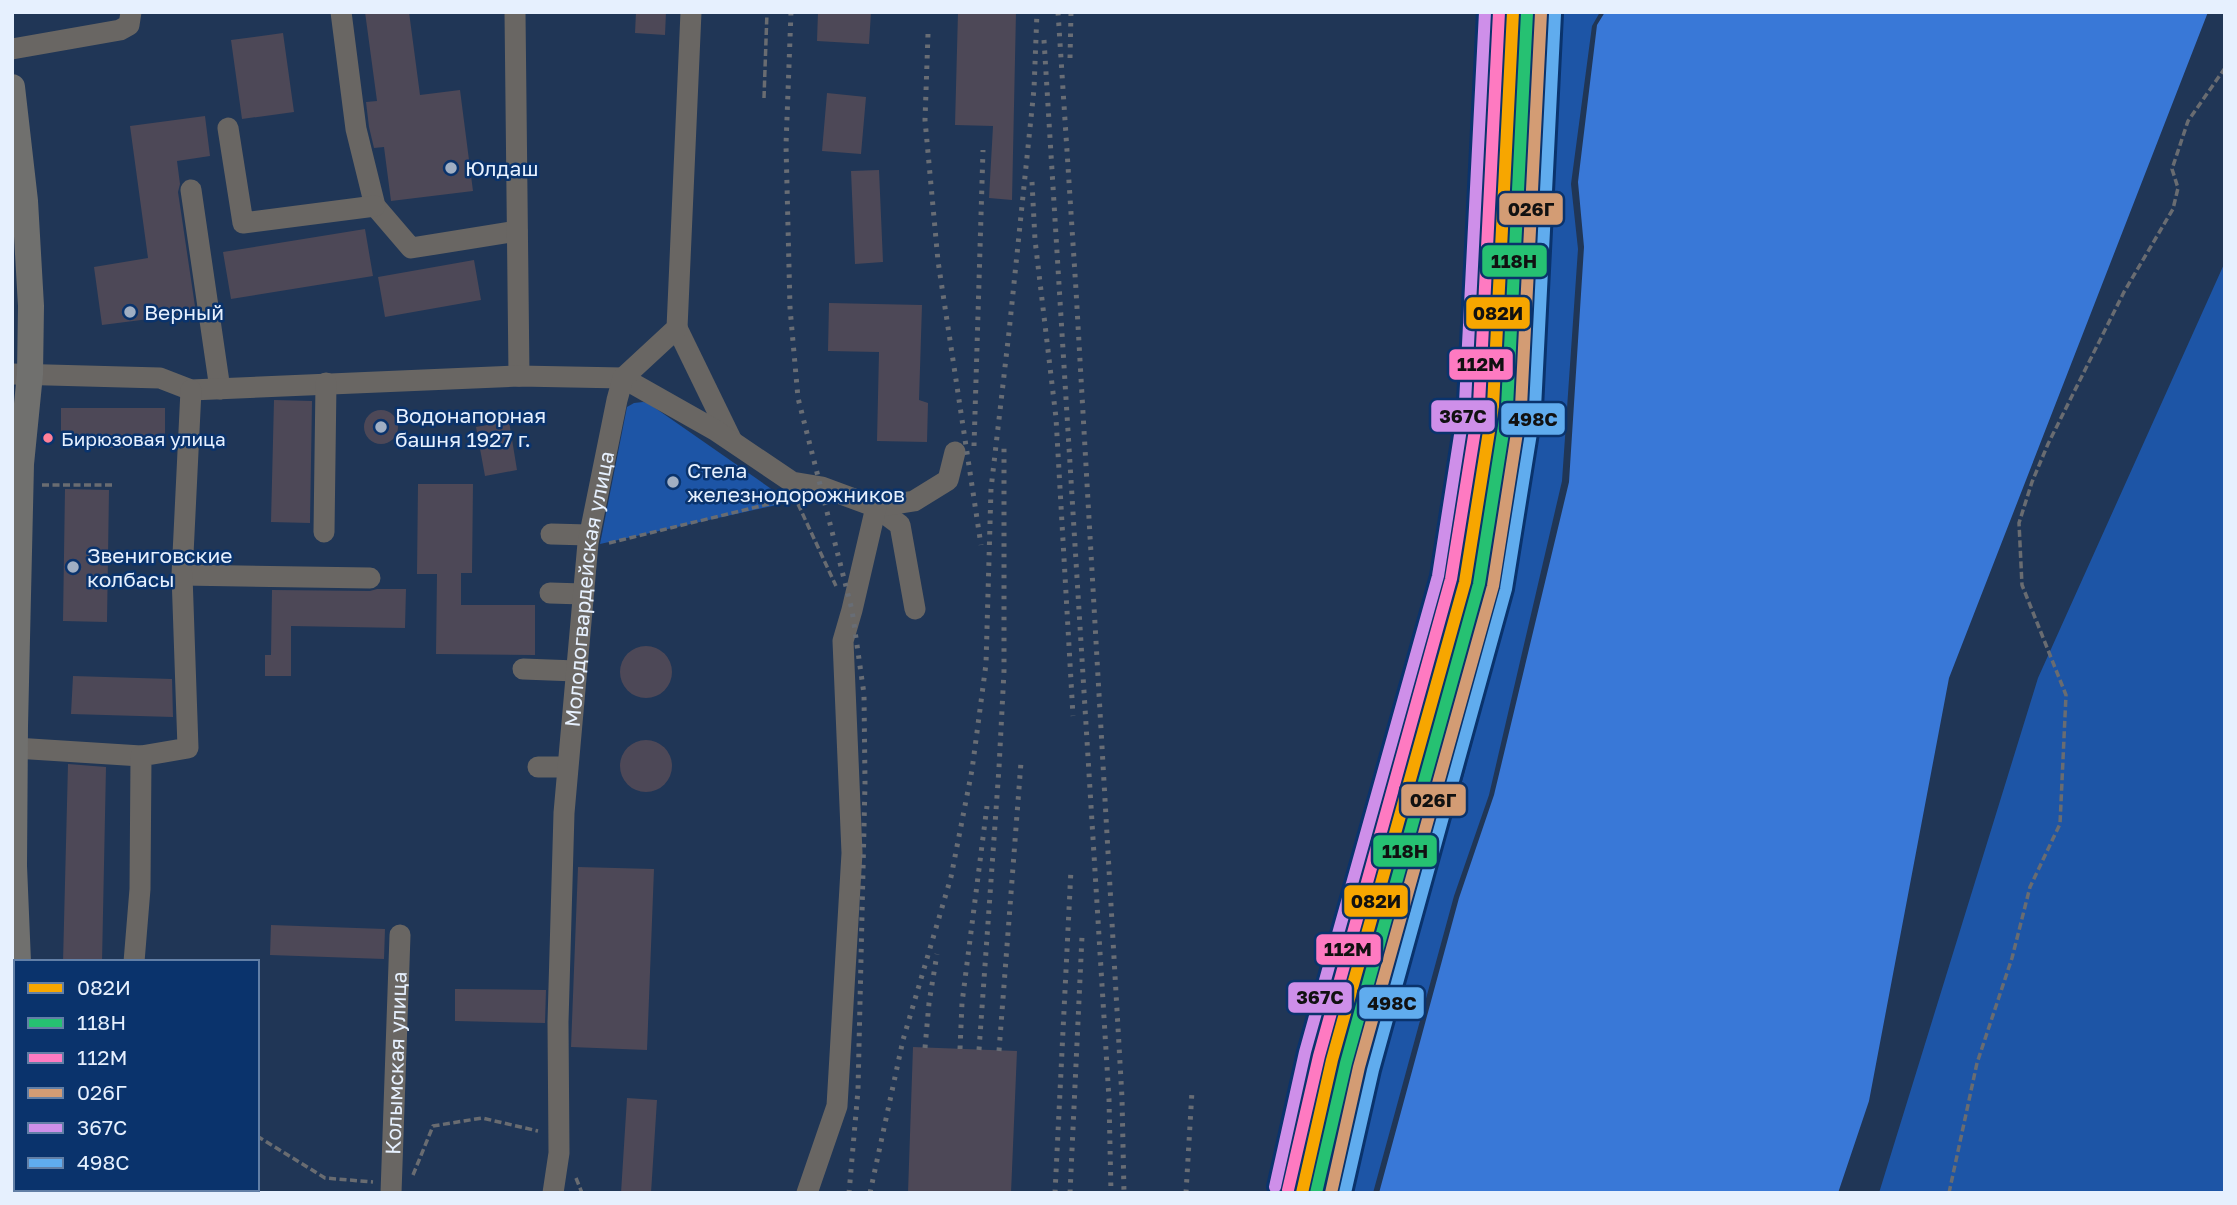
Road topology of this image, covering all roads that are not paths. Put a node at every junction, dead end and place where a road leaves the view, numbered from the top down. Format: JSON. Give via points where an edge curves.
{"nodes":[{"id":1,"x":131,"y":12,"type":"edge"},
{"id":2,"x":341,"y":12,"type":"edge"},
{"id":3,"x":515,"y":12,"type":"edge"},
{"id":4,"x":691,"y":12,"type":"edge"},
{"id":5,"x":1543,"y":12,"type":"edge"},
{"id":6,"x":12,"y":49,"type":"edge"},
{"id":7,"x":12,"y":87,"type":"edge"},
{"id":8,"x":228,"y":128,"type":"dead end"},
{"id":9,"x":191,"y":190,"type":"dead end"},
{"id":10,"x":19,"y":202,"type":"edge"},
{"id":11,"x":375,"y":206,"type":"junction"},
{"id":12,"x":517,"y":231,"type":"junction"},
{"id":13,"x":677,"y":328,"type":"junction"},
{"id":14,"x":21,"y":374,"type":"edge"},
{"id":15,"x":519,"y":376,"type":"junction"},
{"id":16,"x":623,"y":378,"type":"junction"},
{"id":17,"x":326,"y":383,"type":"junction"},
{"id":18,"x":220,"y":389,"type":"junction"},
{"id":19,"x":191,"y":390,"type":"junction"},
{"id":20,"x":732,"y":441,"type":"junction"},
{"id":21,"x":955,"y":452,"type":"dead end"},
{"id":22,"x":876,"y":507,"type":"junction"},
{"id":23,"x":324,"y":532,"type":"dead end"},
{"id":24,"x":551,"y":534,"type":"dead end"},
{"id":25,"x":588,"y":542,"type":"junction"},
{"id":26,"x":182,"y":575,"type":"junction"},
{"id":27,"x":370,"y":578,"type":"dead end"},
{"id":28,"x":550,"y":593,"type":"dead end"},
{"id":29,"x":583,"y":594,"type":"junction"},
{"id":30,"x":915,"y":610,"type":"dead end"},
{"id":31,"x":16,"y":625,"type":"edge"},
{"id":32,"x":523,"y":669,"type":"dead end"},
{"id":33,"x":576,"y":671,"type":"junction"},
{"id":34,"x":14,"y":740,"type":"edge"},
{"id":35,"x":141,"y":756,"type":"junction"},
{"id":36,"x":538,"y":767,"type":"dead end"},
{"id":37,"x":567,"y":767,"type":"junction"},
{"id":38,"x":13,"y":866,"type":"edge"},
{"id":39,"x":400,"y":935,"type":"dead end"},
{"id":40,"x":18,"y":960,"type":"edge"},
{"id":41,"x":134,"y":960,"type":"edge"},
{"id":42,"x":391,"y":1188,"type":"edge"},
{"id":43,"x":553,"y":1193,"type":"edge"},
{"id":44,"x":807,"y":1193,"type":"edge"},
{"id":45,"x":1335,"y":1193,"type":"edge"}],
"edges":[{"from":1,"to":6,"type":"street","via":[[129,25],[120,30]]},
{"from":2,"to":11,"type":"street","via":[[356,129]]},
{"from":3,"to":12,"type":"street"},
{"from":4,"to":13,"type":"street"},
{"from":5,"to":45,"type":"main road","via":[[1515,493],[1495,597],[1455,757],[1421,861]]},
{"from":7,"to":10,"type":"main road"},
{"from":8,"to":11,"type":"street","via":[[243,223]]},
{"from":9,"to":18,"type":"street"},
{"from":10,"to":14,"type":"main road","via":[[31,306]]},
{"from":11,"to":12,"type":"street","via":[[411,248]]},
{"from":12,"to":15,"type":"street"},
{"from":13,"to":16,"type":"street"},
{"from":13,"to":20,"type":"street"},
{"from":14,"to":19,"type":"street","via":[[160,378]]},
{"from":14,"to":31,"type":"main road"},
{"from":15,"to":16,"type":"street"},
{"from":15,"to":17,"type":"street"},
{"from":16,"to":20,"type":"street"},
{"from":16,"to":25,"type":"street","name":"Молодогвардейская улица"},
{"from":17,"to":18,"type":"street"},
{"from":17,"to":23,"type":"street"},
{"from":18,"to":19,"type":"street"},
{"from":19,"to":26,"type":"street"},
{"from":20,"to":22,"type":"street","via":[[792,482],[822,487]]},
{"from":21,"to":22,"type":"street","via":[[948,480],[914,501]]},
{"from":22,"to":30,"type":"street","via":[[900,525]]},
{"from":22,"to":44,"type":"street","via":[[843,641],[852,853],[837,1106]]},
{"from":24,"to":25,"type":"street"},
{"from":25,"to":29,"type":"street","name":"Молодогвардейская улица"},
{"from":26,"to":27,"type":"street"},
{"from":26,"to":35,"type":"street","via":[[188,748]]},
{"from":28,"to":29,"type":"street"},
{"from":29,"to":33,"type":"street","name":"Молодогвардейская улица"},
{"from":31,"to":34,"type":"main road"},
{"from":32,"to":33,"type":"street"},
{"from":33,"to":37,"type":"street","name":"Молодогвардейская улица"},
{"from":34,"to":35,"type":"street"},
{"from":34,"to":38,"type":"main road"},
{"from":35,"to":41,"type":"street"},
{"from":36,"to":37,"type":"street"},
{"from":37,"to":43,"type":"street","name":"Молодогвардейская улица","via":[[558,1021],[559,1153]]},
{"from":38,"to":40,"type":"main road"},
{"from":39,"to":42,"type":"street","name":"Колымская улица"}]}
